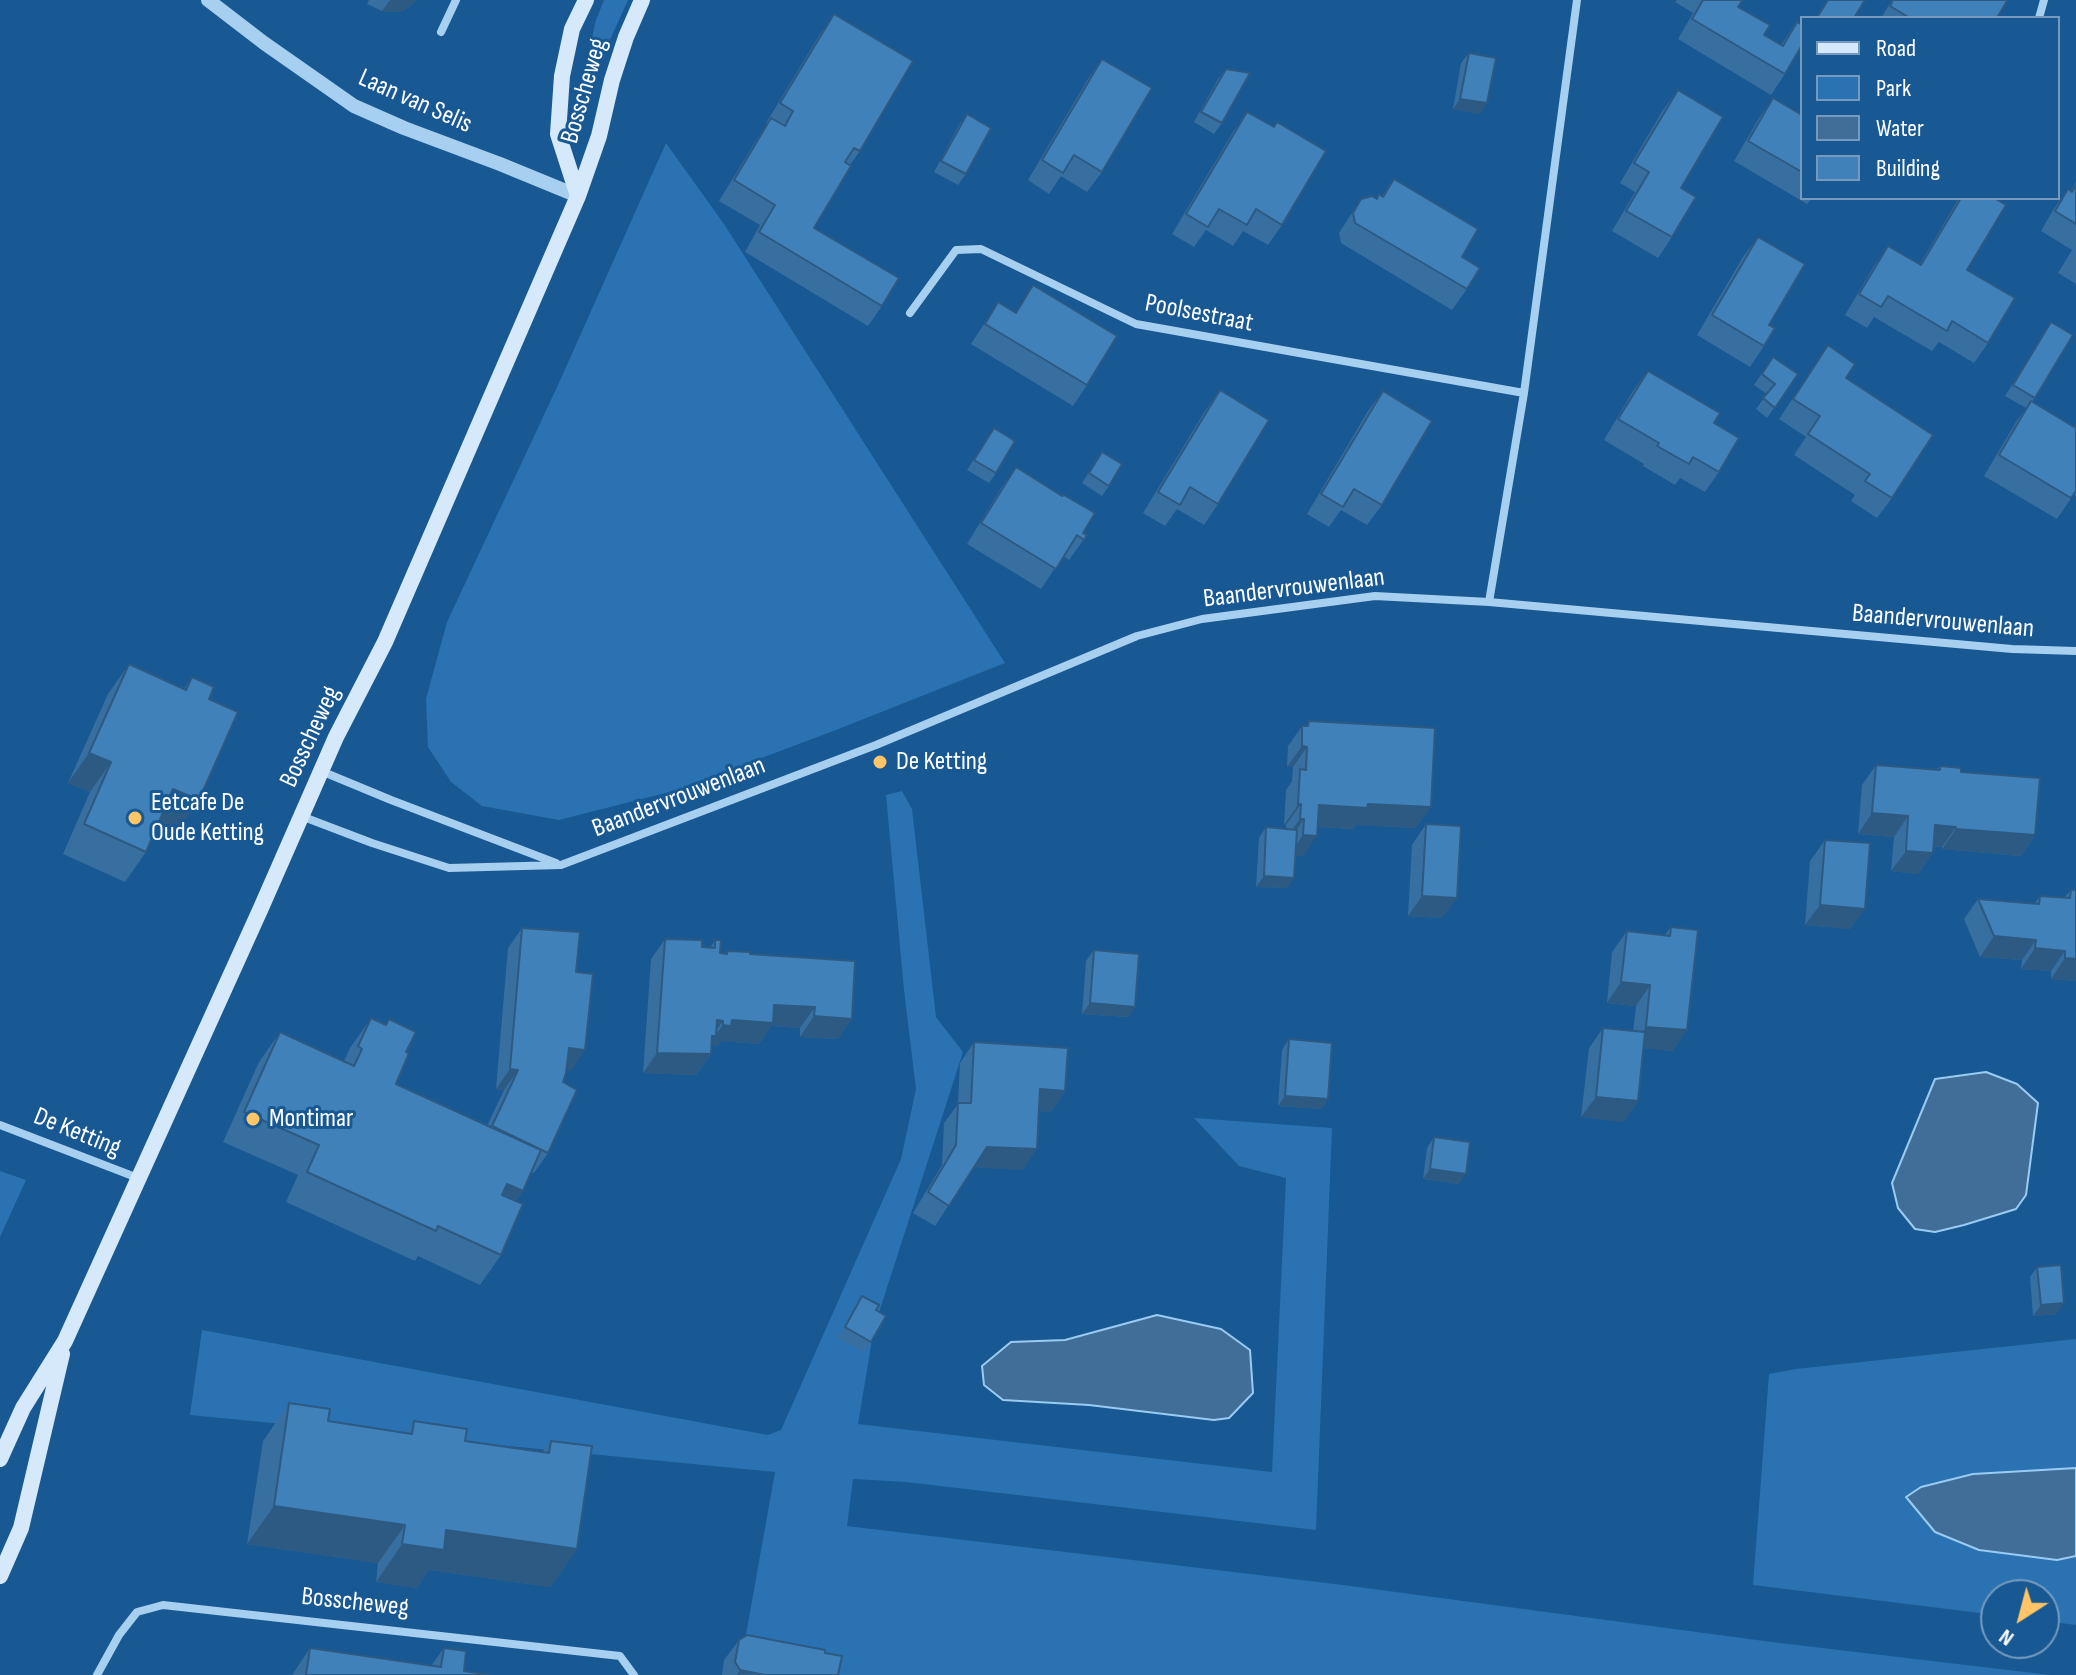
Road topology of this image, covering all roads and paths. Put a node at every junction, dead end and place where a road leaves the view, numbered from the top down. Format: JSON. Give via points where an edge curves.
{"nodes":[{"id":1,"x":208,"y":0,"type":"edge"},
{"id":2,"x":456,"y":0,"type":"edge"},
{"id":3,"x":586,"y":0,"type":"edge"},
{"id":4,"x":642,"y":0,"type":"edge"},
{"id":5,"x":1577,"y":0,"type":"edge"},
{"id":6,"x":441,"y":32,"type":"dead end"},
{"id":7,"x":578,"y":196,"type":"junction"},
{"id":8,"x":910,"y":313,"type":"dead end"},
{"id":9,"x":1524,"y":393,"type":"junction"},
{"id":10,"x":1489,"y":602,"type":"junction"},
{"id":11,"x":2076,"y":651,"type":"edge"},
{"id":12,"x":321,"y":771,"type":"junction"},
{"id":13,"x":301,"y":816,"type":"junction"},
{"id":14,"x":561,"y":865,"type":"junction"},
{"id":15,"x":0,"y":1125,"type":"edge"},
{"id":16,"x":138,"y":1179,"type":"junction"},
{"id":17,"x":65,"y":1341,"type":"junction"},
{"id":18,"x":0,"y":1459,"type":"edge"},
{"id":19,"x":0,"y":1576,"type":"edge"},
{"id":20,"x":97,"y":1675,"type":"edge"},
{"id":21,"x":634,"y":1675,"type":"edge"}],
"edges":[{"from":1,"to":7,"type":"street","name":"Laan van Selis","via":[[354,106]]},
{"from":2,"to":6,"type":"street"},
{"from":3,"to":7,"type":"main road","name":"Bosscheweg","via":[[572,29],[562,76],[558,134]]},
{"from":4,"to":7,"type":"main road","name":"Bosscheweg"},
{"from":5,"to":9,"type":"street"},
{"from":7,"to":12,"type":"main road","name":"Bosscheweg","via":[[385,642]]},
{"from":8,"to":9,"type":"street","name":"Poolsestraat","via":[[956,250],[981,249],[1136,324]]},
{"from":9,"to":10,"type":"street"},
{"from":10,"to":11,"type":"street","name":"Baandervrouwenlaan"},
{"from":10,"to":14,"type":"street","name":"Baandervrouwenlaan","via":[[1375,596],[1202,619],[1137,636],[876,745]]},
{"from":12,"to":13,"type":"main road","name":"Bosscheweg"},
{"from":12,"to":14,"type":"street"},
{"from":13,"to":14,"type":"street","name":"Baandervrouwenlaan","via":[[449,868]]},
{"from":13,"to":16,"type":"main road","name":"Bosscheweg"},
{"from":15,"to":16,"type":"street","name":"De Ketting"},
{"from":16,"to":17,"type":"main road","name":"Bosscheweg"},
{"from":17,"to":18,"type":"main road","name":"Bosscheweg","via":[[23,1408]]},
{"from":17,"to":19,"type":"main road","name":"Bosscheweg","via":[[21,1528]]},
{"from":20,"to":21,"type":"street","name":"Bosscheweg","via":[[137,1612],[163,1605],[620,1656]]}]}
